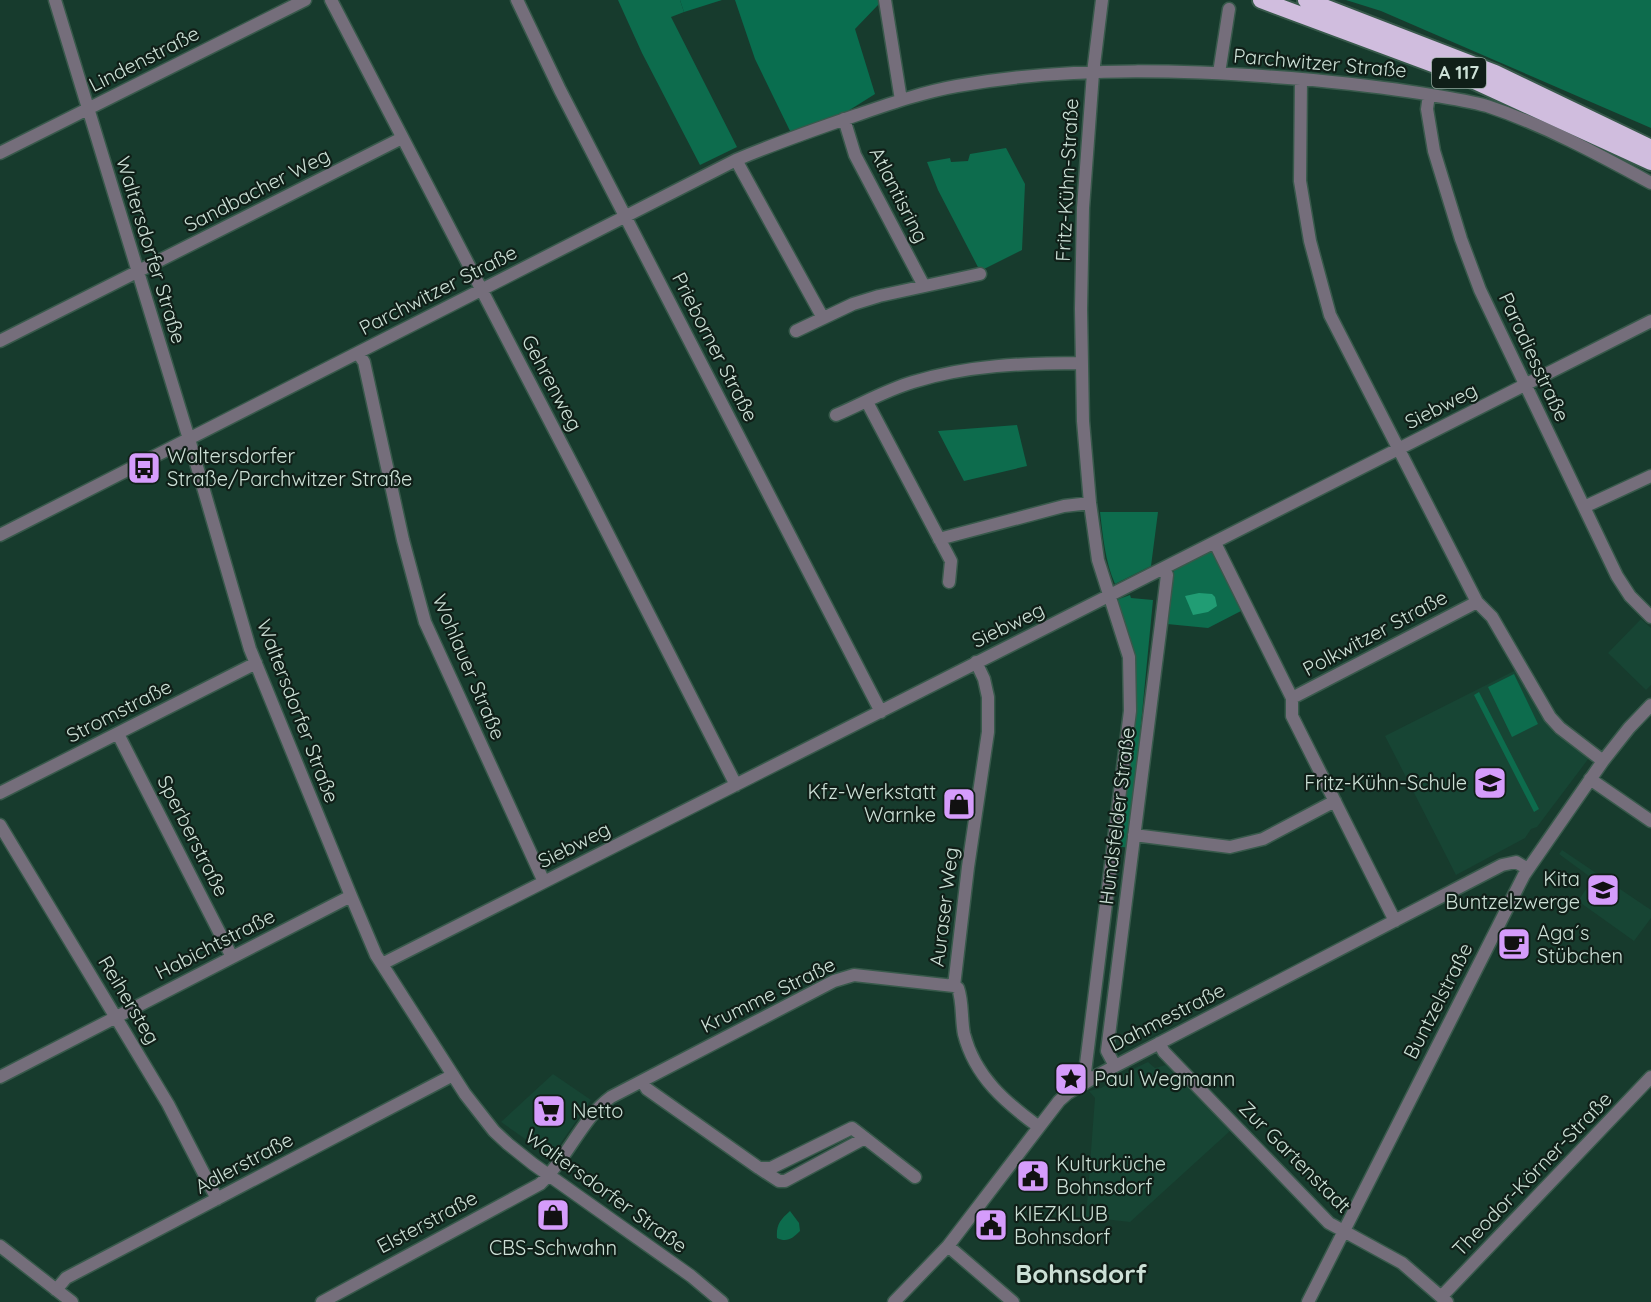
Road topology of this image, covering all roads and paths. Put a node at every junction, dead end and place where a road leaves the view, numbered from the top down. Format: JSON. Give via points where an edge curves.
{"nodes":[{"id":1,"x":55,"y":0,"type":"edge"},
{"id":2,"x":305,"y":0,"type":"edge"},
{"id":3,"x":330,"y":0,"type":"edge"},
{"id":4,"x":517,"y":0,"type":"edge"},
{"id":5,"x":885,"y":0,"type":"edge"},
{"id":6,"x":1102,"y":0,"type":"edge"},
{"id":7,"x":1261,"y":0,"type":"edge"},
{"id":8,"x":1306,"y":0,"type":"edge"},
{"id":9,"x":1229,"y":9,"type":"dead end"},
{"id":10,"x":1093,"y":73,"type":"junction"},
{"id":11,"x":1219,"y":73,"type":"junction"},
{"id":12,"x":1301,"y":79,"type":"junction"},
{"id":13,"x":1429,"y":94,"type":"junction"},
{"id":14,"x":902,"y":100,"type":"junction"},
{"id":15,"x":88,"y":109,"type":"junction"},
{"id":16,"x":844,"y":119,"type":"junction"},
{"id":17,"x":402,"y":138,"type":"junction"},
{"id":18,"x":1651,"y":148,"type":"edge"},
{"id":19,"x":0,"y":153,"type":"edge"},
{"id":20,"x":736,"y":160,"type":"junction"},
{"id":21,"x":1651,"y":162,"type":"edge"},
{"id":22,"x":1651,"y":183,"type":"edge"},
{"id":23,"x":626,"y":216,"type":"junction"},
{"id":24,"x":137,"y":271,"type":"junction"},
{"id":25,"x":980,"y":274,"type":"dead end"},
{"id":26,"x":924,"y":286,"type":"junction"},
{"id":27,"x":481,"y":290,"type":"junction"},
{"id":28,"x":823,"y":318,"type":"junction"},
{"id":29,"x":1651,"y":321,"type":"edge"},
{"id":30,"x":796,"y":331,"type":"dead end"},
{"id":31,"x":0,"y":341,"type":"edge"},
{"id":32,"x":358,"y":353,"type":"junction"},
{"id":33,"x":1082,"y":363,"type":"junction"},
{"id":34,"x":1525,"y":385,"type":"junction"},
{"id":35,"x":867,"y":402,"type":"junction"},
{"id":36,"x":836,"y":415,"type":"dead end"},
{"id":37,"x":189,"y":439,"type":"junction"},
{"id":38,"x":1399,"y":450,"type":"junction"},
{"id":39,"x":1651,"y":476,"type":"edge"},
{"id":40,"x":1090,"y":503,"type":"junction"},
{"id":41,"x":1584,"y":507,"type":"junction"},
{"id":42,"x":0,"y":535,"type":"edge"},
{"id":43,"x":939,"y":539,"type":"junction"},
{"id":44,"x":1215,"y":543,"type":"junction"},
{"id":45,"x":1164,"y":569,"type":"junction"},
{"id":46,"x":949,"y":582,"type":"dead end"},
{"id":47,"x":1110,"y":596,"type":"junction"},
{"id":48,"x":1477,"y":602,"type":"junction"},
{"id":49,"x":1651,"y":617,"type":"edge"},
{"id":50,"x":976,"y":662,"type":"junction"},
{"id":51,"x":256,"y":663,"type":"junction"},
{"id":52,"x":1293,"y":698,"type":"junction"},
{"id":53,"x":1651,"y":705,"type":"edge"},
{"id":54,"x":881,"y":712,"type":"junction"},
{"id":55,"x":118,"y":734,"type":"junction"},
{"id":56,"x":1604,"y":761,"type":"junction"},
{"id":57,"x":1590,"y":779,"type":"junction"},
{"id":58,"x":736,"y":785,"type":"junction"},
{"id":59,"x":0,"y":793,"type":"edge"},
{"id":60,"x":1335,"y":801,"type":"junction"},
{"id":61,"x":1651,"y":821,"type":"edge"},
{"id":62,"x":0,"y":825,"type":"edge"},
{"id":63,"x":1134,"y":835,"type":"junction"},
{"id":64,"x":1528,"y":869,"type":"junction"},
{"id":65,"x":544,"y":882,"type":"junction"},
{"id":66,"x":351,"y":896,"type":"junction"},
{"id":67,"x":1395,"y":921,"type":"junction"},
{"id":68,"x":232,"y":957,"type":"junction"},
{"id":69,"x":382,"y":964,"type":"junction"},
{"id":70,"x":954,"y":986,"type":"junction"},
{"id":71,"x":117,"y":1017,"type":"junction"},
{"id":72,"x":1159,"y":1043,"type":"junction"},
{"id":73,"x":1115,"y":1066,"type":"junction"},
{"id":74,"x":453,"y":1075,"type":"junction"},
{"id":75,"x":0,"y":1077,"type":"edge"},
{"id":76,"x":1651,"y":1077,"type":"edge"},
{"id":77,"x":1090,"y":1080,"type":"junction"},
{"id":78,"x":642,"y":1081,"type":"junction"},
{"id":79,"x":1039,"y":1127,"type":"junction"},
{"id":80,"x":549,"y":1175,"type":"junction"},
{"id":81,"x":915,"y":1177,"type":"dead end"},
{"id":82,"x":217,"y":1199,"type":"junction"},
{"id":83,"x":1343,"y":1231,"type":"junction"},
{"id":84,"x":0,"y":1245,"type":"edge"},
{"id":85,"x":948,"y":1246,"type":"junction"},
{"id":86,"x":56,"y":1290,"type":"junction"},
{"id":87,"x":1444,"y":1300,"type":"edge"},
{"id":88,"x":72,"y":1302,"type":"edge"},
{"id":89,"x":322,"y":1302,"type":"edge"},
{"id":90,"x":722,"y":1302,"type":"edge"},
{"id":91,"x":894,"y":1302,"type":"edge"},
{"id":92,"x":1013,"y":1302,"type":"edge"},
{"id":93,"x":1308,"y":1302,"type":"edge"}],
"edges":[{"from":1,"to":15,"type":"street","name":"Waltersdorfer Straße"},
{"from":2,"to":15,"type":"street","name":"Lindenstraße"},
{"from":3,"to":17,"type":"street","name":"Gehrenweg"},
{"from":4,"to":23,"type":"street","name":"Prieborner Straße"},
{"from":5,"to":14,"type":"street"},
{"from":6,"to":10,"type":"street","name":"Fritz-Kühn-Straße"},
{"from":7,"to":21,"type":"highway","number":"A 117","via":[[1458,73]]},
{"from":8,"to":18,"type":"highway","number":"A 117","via":[[1496,73]]},
{"from":9,"to":11,"type":"street","name":"Parchwitzer Straße"},
{"from":10,"to":11,"type":"street","name":"Parchwitzer Straße"},
{"from":10,"to":14,"type":"street","name":"Parchwitzer Straße","via":[[965,85]]},
{"from":10,"to":33,"type":"street","name":"Fritz-Kühn-Straße","via":[[1083,208]]},
{"from":11,"to":12,"type":"street","name":"Parchwitzer Straße"},
{"from":12,"to":13,"type":"street","name":"Parchwitzer Straße"},
{"from":12,"to":38,"type":"street","via":[[1300,182],[1310,241],[1330,315]]},
{"from":13,"to":22,"type":"street","name":"Parchwitzer Straße","via":[[1466,101],[1516,118],[1582,146]]},
{"from":13,"to":34,"type":"street","name":"Paradiesstraße","via":[[1434,151],[1461,239],[1480,290]]},
{"from":14,"to":16,"type":"street","name":"Parchwitzer Straße"},
{"from":15,"to":19,"type":"street","name":"Lindenstraße"},
{"from":15,"to":24,"type":"street","name":"Waltersdorfer Straße"},
{"from":16,"to":20,"type":"street","name":"Parchwitzer Straße"},
{"from":16,"to":26,"type":"street","name":"Atlantisring","via":[[855,155]]},
{"from":17,"to":24,"type":"street","name":"Sandbacher Weg"},
{"from":17,"to":27,"type":"street","name":"Gehrenweg"},
{"from":20,"to":23,"type":"street","name":"Parchwitzer Straße"},
{"from":20,"to":28,"type":"street"},
{"from":23,"to":27,"type":"street","name":"Parchwitzer Straße"},
{"from":23,"to":54,"type":"street","name":"Prieborner Straße"},
{"from":24,"to":31,"type":"street","name":"Sandbacher Weg"},
{"from":24,"to":37,"type":"street","name":"Waltersdorfer Straße"},
{"from":25,"to":26,"type":"street"},
{"from":26,"to":28,"type":"street","via":[[870,299]]},
{"from":27,"to":32,"type":"street","name":"Parchwitzer Straße"},
{"from":27,"to":58,"type":"street","name":"Gehrenweg"},
{"from":28,"to":30,"type":"street"},
{"from":29,"to":34,"type":"street","name":"Siebweg"},
{"from":32,"to":37,"type":"street","name":"Parchwitzer Straße"},
{"from":32,"to":65,"type":"street","name":"Wohlauer Straße","via":[[364,362],[425,622]]},
{"from":33,"to":35,"type":"street","via":[[981,366],[912,382]]},
{"from":33,"to":40,"type":"street","name":"Fritz-Kühn-Straße"},
{"from":34,"to":38,"type":"street","name":"Siebweg"},
{"from":34,"to":41,"type":"street","name":"Paradiesstraße"},
{"from":35,"to":36,"type":"street"},
{"from":35,"to":43,"type":"street"},
{"from":37,"to":42,"type":"street","name":"Parchwitzer Straße"},
{"from":37,"to":51,"type":"street","name":"Waltersdorfer Straße"},
{"from":38,"to":44,"type":"street","name":"Siebweg"},
{"from":38,"to":48,"type":"street"},
{"from":39,"to":41,"type":"street"},
{"from":40,"to":43,"type":"street","via":[[1064,506]]},
{"from":40,"to":47,"type":"street","name":"Fritz-Kühn-Straße","via":[[1098,560]]},
{"from":41,"to":49,"type":"street","name":"Paradiesstraße","via":[[1617,576]]},
{"from":43,"to":46,"type":"street","via":[[951,561]]},
{"from":44,"to":45,"type":"street","name":"Siebweg"},
{"from":44,"to":52,"type":"street"},
{"from":45,"to":47,"type":"street","name":"Siebweg"},
{"from":45,"to":63,"type":"street","name":"Hundsfelder Straße","via":[[1166,585]]},
{"from":47,"to":50,"type":"street","name":"Siebweg"},
{"from":47,"to":77,"type":"street","name":"Hundsfelder Straße","via":[[1129,657],[1130,711],[1086,1072]]},
{"from":48,"to":52,"type":"street","name":"Polkwitzer Straße"},
{"from":48,"to":56,"type":"street","via":[[1492,617],[1550,717]]},
{"from":50,"to":54,"type":"street","name":"Siebweg"},
{"from":50,"to":70,"type":"street","name":"Auraser Weg","via":[[988,697],[988,732]]},
{"from":51,"to":55,"type":"street","name":"Stromstraße"},
{"from":51,"to":66,"type":"street","name":"Waltersdorfer Straße"},
{"from":52,"to":60,"type":"street","via":[[1292,716]]},
{"from":53,"to":56,"type":"street","name":"Buntzelstraße"},
{"from":54,"to":58,"type":"street","name":"Siebweg"},
{"from":55,"to":59,"type":"street","name":"Stromstraße"},
{"from":55,"to":68,"type":"street","name":"Sperberstraße"},
{"from":56,"to":57,"type":"street","name":"Buntzelstraße"},
{"from":57,"to":61,"type":"street"},
{"from":57,"to":64,"type":"street","name":"Buntzelstraße"},
{"from":58,"to":65,"type":"street","name":"Siebweg"},
{"from":60,"to":63,"type":"street","via":[[1263,838],[1230,847]]},
{"from":60,"to":67,"type":"street"},
{"from":62,"to":71,"type":"street","name":"Reihersteg"},
{"from":63,"to":73,"type":"street","name":"Hundsfelder Straße","via":[[1107,1051]]},
{"from":64,"to":67,"type":"street","name":"Dahmestraße","via":[[1516,862],[1502,865]]},
{"from":64,"to":83,"type":"street","name":"Buntzelstraße"},
{"from":65,"to":69,"type":"street","name":"Siebweg"},
{"from":66,"to":68,"type":"street","name":"Habichtstraße"},
{"from":66,"to":69,"type":"street","name":"Waltersdorfer Straße"},
{"from":67,"to":72,"type":"street","name":"Dahmestraße"},
{"from":68,"to":71,"type":"street","name":"Habichtstraße"},
{"from":69,"to":74,"type":"street","name":"Waltersdorfer Straße"},
{"from":70,"to":78,"type":"street","name":"Krumme Straße","via":[[854,975],[842,978]]},
{"from":70,"to":79,"type":"street","name":"Auraser Weg","via":[[960,993],[965,1037],[979,1069],[997,1093]]},
{"from":71,"to":75,"type":"street","name":"Habichtstraße"},
{"from":71,"to":82,"type":"street","name":"Reihersteg"},
{"from":72,"to":73,"type":"street","name":"Dahmestraße"},
{"from":72,"to":83,"type":"street","name":"Zur Gartenstadt","via":[[1329,1223]]},
{"from":73,"to":77,"type":"street","name":"Dahmestraße"},
{"from":74,"to":80,"type":"street","name":"Waltersdorfer Straße","via":[[494,1131]]},
{"from":74,"to":82,"type":"street","name":"Adlerstraße"},
{"from":76,"to":87,"type":"street","name":"Theodor-Körner-Straße"},
{"from":77,"to":79,"type":"street","name":"Dahmestraße","via":[[1068,1093]]},
{"from":78,"to":80,"type":"street","name":"Krumme Straße","via":[[604,1102]]},
{"from":78,"to":81,"type":"street","via":[[647,1089],[759,1168],[771,1168],[852,1128]]},
{"from":79,"to":85,"type":"street","name":"Dahmestraße"},
{"from":80,"to":89,"type":"street","name":"Elsterstraße","via":[[540,1184]]},
{"from":80,"to":90,"type":"street","name":"Waltersdorfer Straße"},
{"from":82,"to":86,"type":"street","name":"Adlerstraße","via":[[66,1278]]},
{"from":83,"to":87,"type":"street","name":"Zur Gartenstadt","via":[[1402,1263]]},
{"from":83,"to":93,"type":"street","name":"Buntzelstraße"},
{"from":84,"to":86,"type":"street"},
{"from":85,"to":91,"type":"street","name":"Dahmestraße"},
{"from":85,"to":92,"type":"street"},
{"from":86,"to":88,"type":"street"}]}
